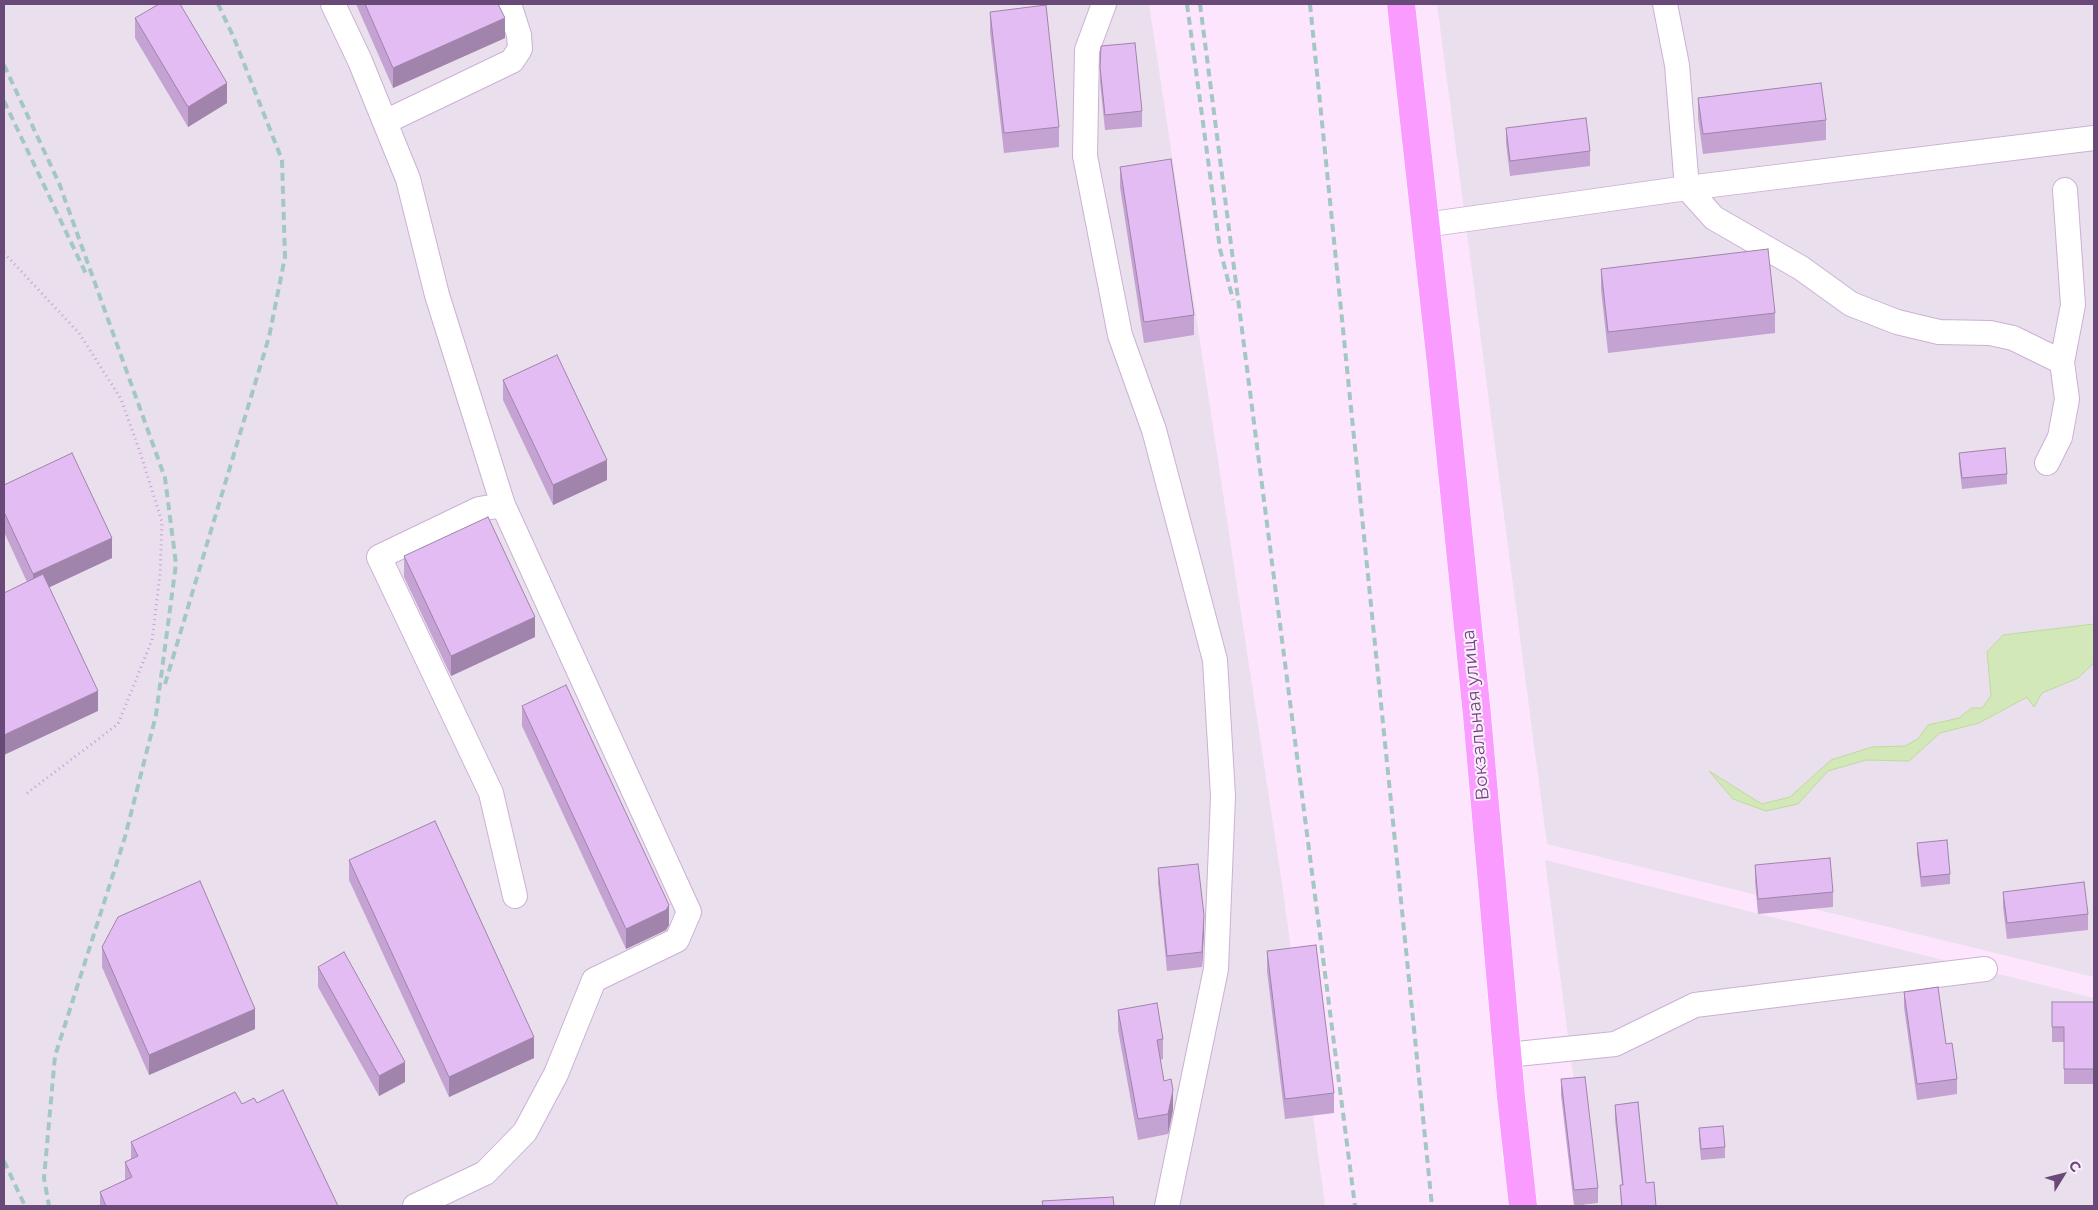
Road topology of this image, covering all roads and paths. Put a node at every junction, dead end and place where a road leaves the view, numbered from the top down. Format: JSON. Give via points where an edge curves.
{"nodes":[{"id":1,"x":333,"y":4,"type":"edge"},
{"id":2,"x":510,"y":4,"type":"edge"},
{"id":3,"x":1104,"y":4,"type":"edge"},
{"id":4,"x":1401,"y":4,"type":"edge"},
{"id":5,"x":1665,"y":4,"type":"edge"},
{"id":6,"x":385,"y":122,"type":"junction"},
{"id":7,"x":2094,"y":138,"type":"edge"},
{"id":8,"x":1687,"y":188,"type":"junction"},
{"id":9,"x":2065,"y":190,"type":"dead end"},
{"id":10,"x":1425,"y":225,"type":"junction"},
{"id":11,"x":4,"y":253,"type":"edge"},
{"id":12,"x":2062,"y":362,"type":"junction"},
{"id":13,"x":2047,"y":463,"type":"dead end"},
{"id":14,"x":502,"y":506,"type":"junction"},
{"id":15,"x":26,"y":794,"type":"dead end"},
{"id":16,"x":515,"y":896,"type":"dead end"},
{"id":17,"x":1985,"y":969,"type":"dead end"},
{"id":18,"x":1507,"y":1056,"type":"junction"},
{"id":19,"x":415,"y":1206,"type":"edge"},
{"id":20,"x":1167,"y":1206,"type":"edge"},
{"id":21,"x":1523,"y":1206,"type":"edge"}],
"edges":[{"from":1,"to":6,"type":"lane"},
{"from":2,"to":6,"type":"lane","via":[[520,49],[512,61]]},
{"from":3,"to":20,"type":"lane","via":[[1087,50],[1085,156],[1120,335],[1154,430],[1215,660],[1223,796],[1216,969]]},
{"from":4,"to":10,"type":"main road","name":"Вокзальная улица"},
{"from":5,"to":8,"type":"lane","via":[[1677,65]]},
{"from":6,"to":14,"type":"lane","via":[[408,179],[437,295]]},
{"from":7,"to":8,"type":"lane"},
{"from":8,"to":10,"type":"lane"},
{"from":8,"to":12,"type":"lane","via":[[1714,218],[1801,268],[1851,304],[1897,322],[1939,332],[1990,333],[2013,338]]},
{"from":9,"to":12,"type":"lane","via":[[2073,305]]},
{"from":10,"to":18,"type":"main road","name":"Вокзальная улица","via":[[1477,715]]},
{"from":11,"to":15,"type":"path","via":[[79,334],[120,399],[162,522],[152,640],[118,724]]},
{"from":12,"to":13,"type":"lane","via":[[2067,399],[2060,437]]},
{"from":14,"to":16,"type":"lane","via":[[479,509],[379,556],[491,793]]},
{"from":14,"to":19,"type":"lane","via":[[689,912],[677,940],[594,980],[556,1074],[525,1132],[485,1173]]},
{"from":17,"to":18,"type":"lane","via":[[1695,1005],[1615,1044]]},
{"from":18,"to":21,"type":"main road","name":"Вокзальная улица"}]}
